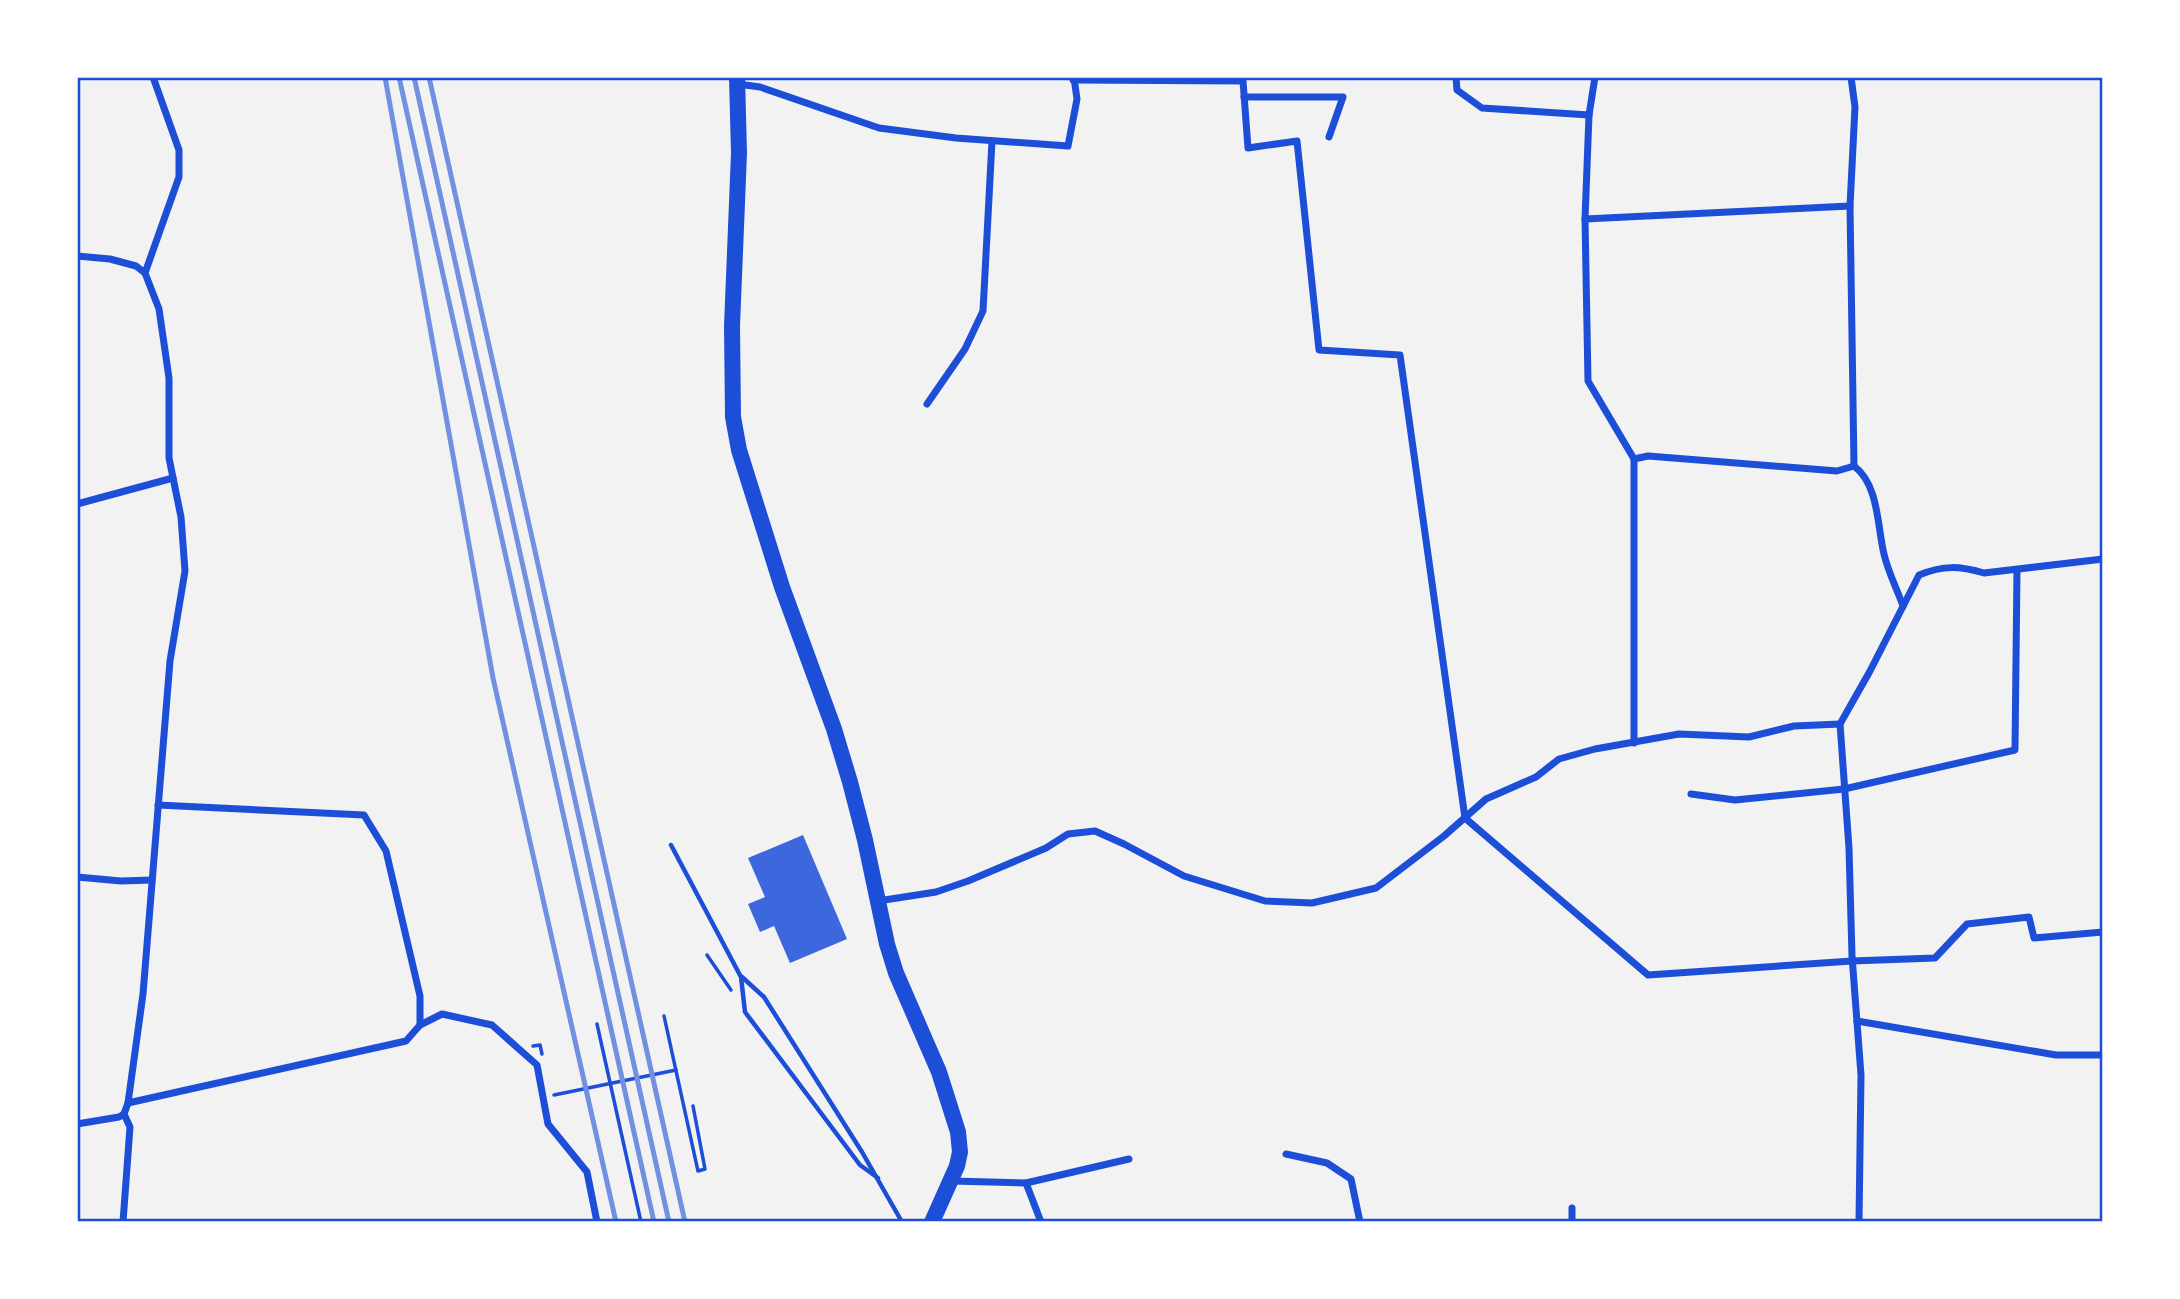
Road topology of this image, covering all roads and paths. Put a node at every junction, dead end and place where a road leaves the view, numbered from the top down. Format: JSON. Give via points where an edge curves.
{"nodes":[{"id":1,"x":153,"y":77,"type":"edge"},
{"id":2,"x":1456,"y":77,"type":"edge"},
{"id":3,"x":1595,"y":77,"type":"edge"},
{"id":4,"x":1851,"y":77,"type":"edge"},
{"id":5,"x":1074,"y":79,"type":"edge"},
{"id":6,"x":738,"y":80,"type":"edge"},
{"id":7,"x":1244,"y":97,"type":"junction"},
{"id":8,"x":1589,"y":115,"type":"junction"},
{"id":9,"x":1329,"y":137,"type":"dead end"},
{"id":10,"x":992,"y":141,"type":"junction"},
{"id":11,"x":1850,"y":206,"type":"junction"},
{"id":12,"x":1585,"y":219,"type":"junction"},
{"id":13,"x":77,"y":256,"type":"edge"},
{"id":14,"x":145,"y":273,"type":"junction"},
{"id":15,"x":927,"y":404,"type":"dead end"},
{"id":16,"x":1634,"y":459,"type":"junction"},
{"id":17,"x":1854,"y":466,"type":"junction"},
{"id":18,"x":173,"y":478,"type":"junction"},
{"id":19,"x":77,"y":504,"type":"edge"},
{"id":20,"x":2103,"y":559,"type":"edge"},
{"id":21,"x":2017,"y":570,"type":"junction"},
{"id":22,"x":1903,"y":606,"type":"junction"},
{"id":23,"x":1840,"y":724,"type":"junction"},
{"id":24,"x":1634,"y":743,"type":"junction"},
{"id":25,"x":1844,"y":789,"type":"junction"},
{"id":26,"x":1691,"y":794,"type":"dead end"},
{"id":27,"x":158,"y":805,"type":"junction"},
{"id":28,"x":1465,"y":818,"type":"junction"},
{"id":29,"x":671,"y":845,"type":"dead end"},
{"id":30,"x":77,"y":877,"type":"edge"},
{"id":31,"x":152,"y":880,"type":"junction"},
{"id":32,"x":877,"y":901,"type":"junction"},
{"id":33,"x":2103,"y":932,"type":"edge"},
{"id":34,"x":707,"y":955,"type":"dead end"},
{"id":35,"x":1852,"y":961,"type":"junction"},
{"id":36,"x":741,"y":977,"type":"junction"},
{"id":37,"x":746,"y":1012,"type":"junction"},
{"id":38,"x":664,"y":1016,"type":"dead end"},
{"id":39,"x":1857,"y":1021,"type":"junction"},
{"id":40,"x":597,"y":1024,"type":"dead end"},
{"id":41,"x":420,"y":1025,"type":"junction"},
{"id":42,"x":2103,"y":1055,"type":"edge"},
{"id":43,"x":676,"y":1070,"type":"junction"},
{"id":44,"x":610,"y":1084,"type":"junction"},
{"id":45,"x":551,"y":1096,"type":"dead end"},
{"id":46,"x":128,"y":1103,"type":"junction"},
{"id":47,"x":693,"y":1106,"type":"dead end"},
{"id":48,"x":124,"y":1114,"type":"junction"},
{"id":49,"x":77,"y":1124,"type":"edge"},
{"id":50,"x":1286,"y":1154,"type":"dead end"},
{"id":51,"x":1129,"y":1159,"type":"dead end"},
{"id":52,"x":878,"y":1178,"type":"junction"},
{"id":53,"x":952,"y":1181,"type":"junction"},
{"id":54,"x":1026,"y":1183,"type":"junction"},
{"id":55,"x":1573,"y":1208,"type":"dead end"},
{"id":56,"x":123,"y":1222,"type":"edge"},
{"id":57,"x":597,"y":1222,"type":"edge"},
{"id":58,"x":641,"y":1222,"type":"edge"},
{"id":59,"x":902,"y":1222,"type":"edge"},
{"id":60,"x":932,"y":1222,"type":"edge"},
{"id":61,"x":1041,"y":1222,"type":"edge"},
{"id":62,"x":1360,"y":1222,"type":"edge"},
{"id":63,"x":1572,"y":1222,"type":"edge"},
{"id":64,"x":1859,"y":1222,"type":"edge"}],
"edges":[{"from":1,"to":14,"type":"street","via":[[179,150],[179,177]]},
{"from":2,"to":8,"type":"street","via":[[1457,90],[1482,108]]},
{"from":3,"to":8,"type":"street"},
{"from":4,"to":11,"type":"street","via":[[1855,107]]},
{"from":5,"to":7,"type":"street","via":[[1243,81]]},
{"from":5,"to":10,"type":"street","via":[[1077,99],[1068,146]]},
{"from":6,"to":10,"type":"street","via":[[879,128]]},
{"from":6,"to":32,"type":"highway","via":[[731,369],[738,450],[838,742]]},
{"from":7,"to":9,"type":"street","via":[[1343,97]]},
{"from":7,"to":28,"type":"street","via":[[1248,148],[1297,141],[1318,350],[1400,355]]},
{"from":8,"to":12,"type":"street"},
{"from":10,"to":15,"type":"street","via":[[983,311],[965,349]]},
{"from":11,"to":12,"type":"street"},
{"from":11,"to":17,"type":"street"},
{"from":12,"to":16,"type":"street","via":[[1588,381]]},
{"from":13,"to":14,"type":"street","via":[[110,259]]},
{"from":14,"to":18,"type":"street","via":[[159,309],[169,378]]},
{"from":16,"to":17,"type":"street","via":[[1648,456],[1838,471]]},
{"from":16,"to":24,"type":"street"},
{"from":17,"to":22,"type":"street","via":[[1862,472],[1873,496],[1884,557]]},
{"from":18,"to":19,"type":"street"},
{"from":18,"to":27,"type":"street","via":[[185,571],[170,661]]},
{"from":20,"to":21,"type":"street"},
{"from":21,"to":22,"type":"street","via":[[1984,573],[1939,567],[1919,575]]},
{"from":21,"to":25,"type":"street","via":[[2015,750]]},
{"from":22,"to":23,"type":"street"},
{"from":23,"to":24,"type":"street","via":[[1794,726],[1749,737],[1679,734]]},
{"from":23,"to":25,"type":"street"},
{"from":24,"to":28,"type":"street","via":[[1559,759],[1536,777],[1486,799]]},
{"from":25,"to":26,"type":"street","via":[[1735,800]]},
{"from":25,"to":35,"type":"street"},
{"from":27,"to":31,"type":"street"},
{"from":27,"to":41,"type":"street","via":[[364,815],[386,851],[420,996]]},
{"from":28,"to":32,"type":"street","via":[[1376,888],[1312,903],[1265,901],[1185,876],[1095,831],[1068,834],[1046,848],[936,892]]},
{"from":28,"to":35,"type":"street","via":[[1648,975]]},
{"from":29,"to":36,"type":"lane"},
{"from":30,"to":31,"type":"street"},
{"from":31,"to":46,"type":"street"},
{"from":32,"to":53,"type":"highway","via":[[896,973],[939,1072],[958,1132],[960,1152]]},
{"from":33,"to":35,"type":"street","via":[[2034,938],[2029,917],[1967,924],[1935,958]]},
{"from":34,"to":37,"type":"path"},
{"from":35,"to":39,"type":"street"},
{"from":36,"to":37,"type":"lane"},
{"from":36,"to":52,"type":"lane","via":[[764,997]]},
{"from":37,"to":52,"type":"lane","via":[[860,1164]]},
{"from":38,"to":43,"type":"path"},
{"from":39,"to":42,"type":"street","via":[[2056,1055]]},
{"from":39,"to":64,"type":"street"},
{"from":40,"to":44,"type":"path"},
{"from":41,"to":46,"type":"street","via":[[406,1041]]},
{"from":41,"to":57,"type":"street","via":[[442,1014],[492,1025],[537,1065],[548,1124],[587,1172]]},
{"from":43,"to":44,"type":"path"},
{"from":43,"to":47,"type":"path","via":[[698,1171],[705,1169]]},
{"from":44,"to":45,"type":"path"},
{"from":44,"to":58,"type":"path"},
{"from":46,"to":48,"type":"street"},
{"from":48,"to":49,"type":"street"},
{"from":48,"to":56,"type":"street","via":[[130,1127]]},
{"from":50,"to":62,"type":"street","via":[[1327,1163],[1351,1179]]},
{"from":51,"to":54,"type":"street"},
{"from":52,"to":59,"type":"lane"},
{"from":53,"to":54,"type":"street"},
{"from":53,"to":60,"type":"highway"},
{"from":54,"to":61,"type":"street"},
{"from":55,"to":63,"type":"street"}]}
